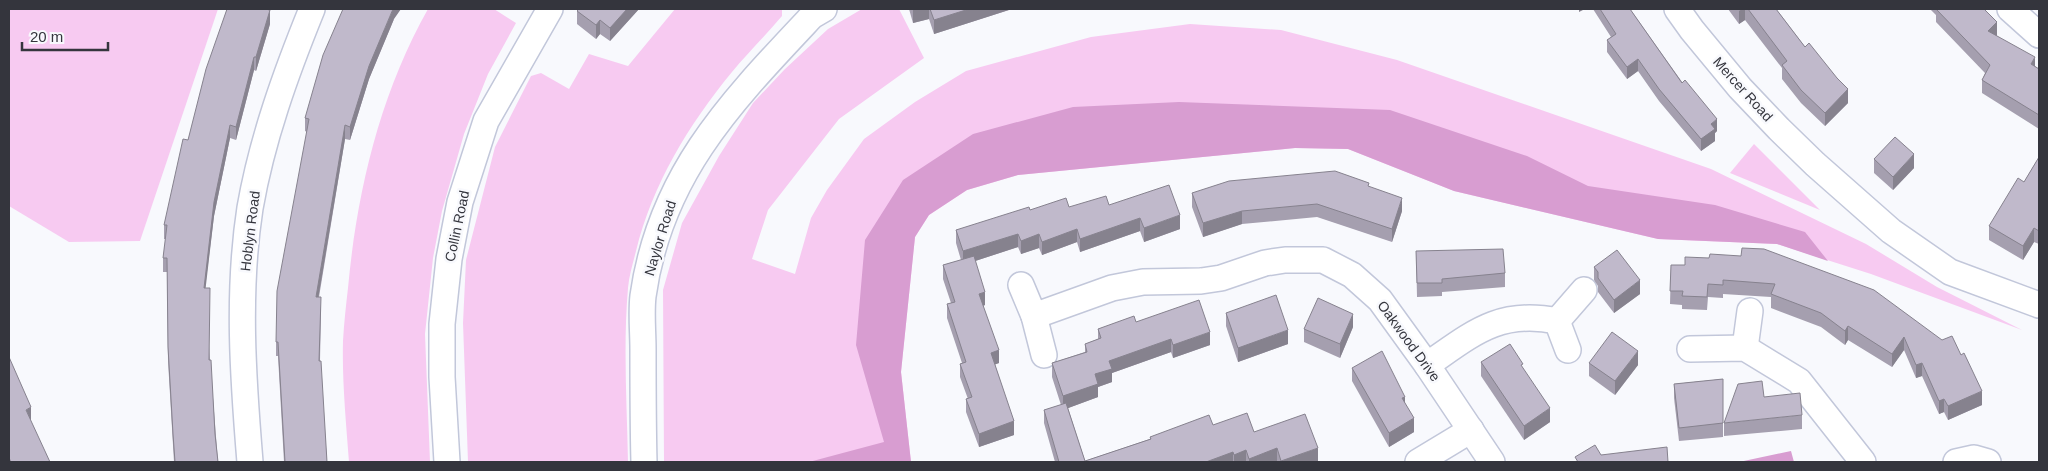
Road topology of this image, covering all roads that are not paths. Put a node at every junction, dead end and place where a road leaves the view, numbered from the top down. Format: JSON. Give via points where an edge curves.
{"nodes":[{"id":1,"x":312,"y":9,"type":"edge"},
{"id":2,"x":550,"y":9,"type":"edge"},
{"id":3,"x":1677,"y":9,"type":"edge"},
{"id":4,"x":2010,"y":9,"type":"edge"},
{"id":5,"x":814,"y":11,"type":"edge"},
{"id":6,"x":2039,"y":36,"type":"edge"},
{"id":7,"x":1022,"y":285,"type":"dead end"},
{"id":8,"x":1584,"y":290,"type":"dead end"},
{"id":9,"x":2039,"y":305,"type":"edge"},
{"id":10,"x":1750,"y":311,"type":"dead end"},
{"id":11,"x":1034,"y":316,"type":"junction"},
{"id":12,"x":1557,"y":321,"type":"junction"},
{"id":13,"x":1745,"y":348,"type":"junction"},
{"id":14,"x":1690,"y":349,"type":"dead end"},
{"id":15,"x":1568,"y":350,"type":"dead end"},
{"id":16,"x":1044,"y":355,"type":"dead end"},
{"id":17,"x":1427,"y":365,"type":"junction"},
{"id":18,"x":1471,"y":430,"type":"junction"},
{"id":19,"x":250,"y":462,"type":"edge"},
{"id":20,"x":447,"y":462,"type":"edge"},
{"id":21,"x":644,"y":462,"type":"edge"},
{"id":22,"x":1418,"y":462,"type":"edge"},
{"id":23,"x":1492,"y":462,"type":"edge"},
{"id":24,"x":1863,"y":462,"type":"edge"},
{"id":25,"x":1956,"y":462,"type":"edge"},
{"id":26,"x":1988,"y":462,"type":"edge"}],
"edges":[{"from":1,"to":19,"type":"street","name":"Hoblyn Road","via":[[273,113],[250,208],[245,252],[242,372]]},
{"from":2,"to":20,"type":"street","name":"Collin Road","via":[[486,121],[460,202],[442,324]]},
{"from":3,"to":9,"type":"street","name":"Mercer Road","via":[[1740,88],[1815,164],[1891,231],[1950,272]]},
{"from":4,"to":6,"type":"street"},
{"from":5,"to":21,"type":"street","name":"Naylor Road","via":[[761,70],[702,144],[680,180],[664,216],[651,256],[643,297]]},
{"from":7,"to":11,"type":"street"},
{"from":8,"to":12,"type":"street"},
{"from":10,"to":13,"type":"street"},
{"from":11,"to":16,"type":"street"},
{"from":11,"to":17,"type":"street","name":"Oakwood Drive","via":[[1112,288],[1143,282],[1221,278],[1266,262],[1323,260],[1352,275],[1380,300]]},
{"from":12,"to":15,"type":"street"},
{"from":12,"to":17,"type":"street","via":[[1522,317],[1491,324]]},
{"from":13,"to":14,"type":"street"},
{"from":13,"to":24,"type":"street","via":[[1799,381]]},
{"from":17,"to":18,"type":"street","name":"Oakwood Drive"},
{"from":18,"to":22,"type":"street"},
{"from":18,"to":23,"type":"street","name":"Oakwood Drive"},
{"from":25,"to":26,"type":"street","via":[[1974,458]]}]}
